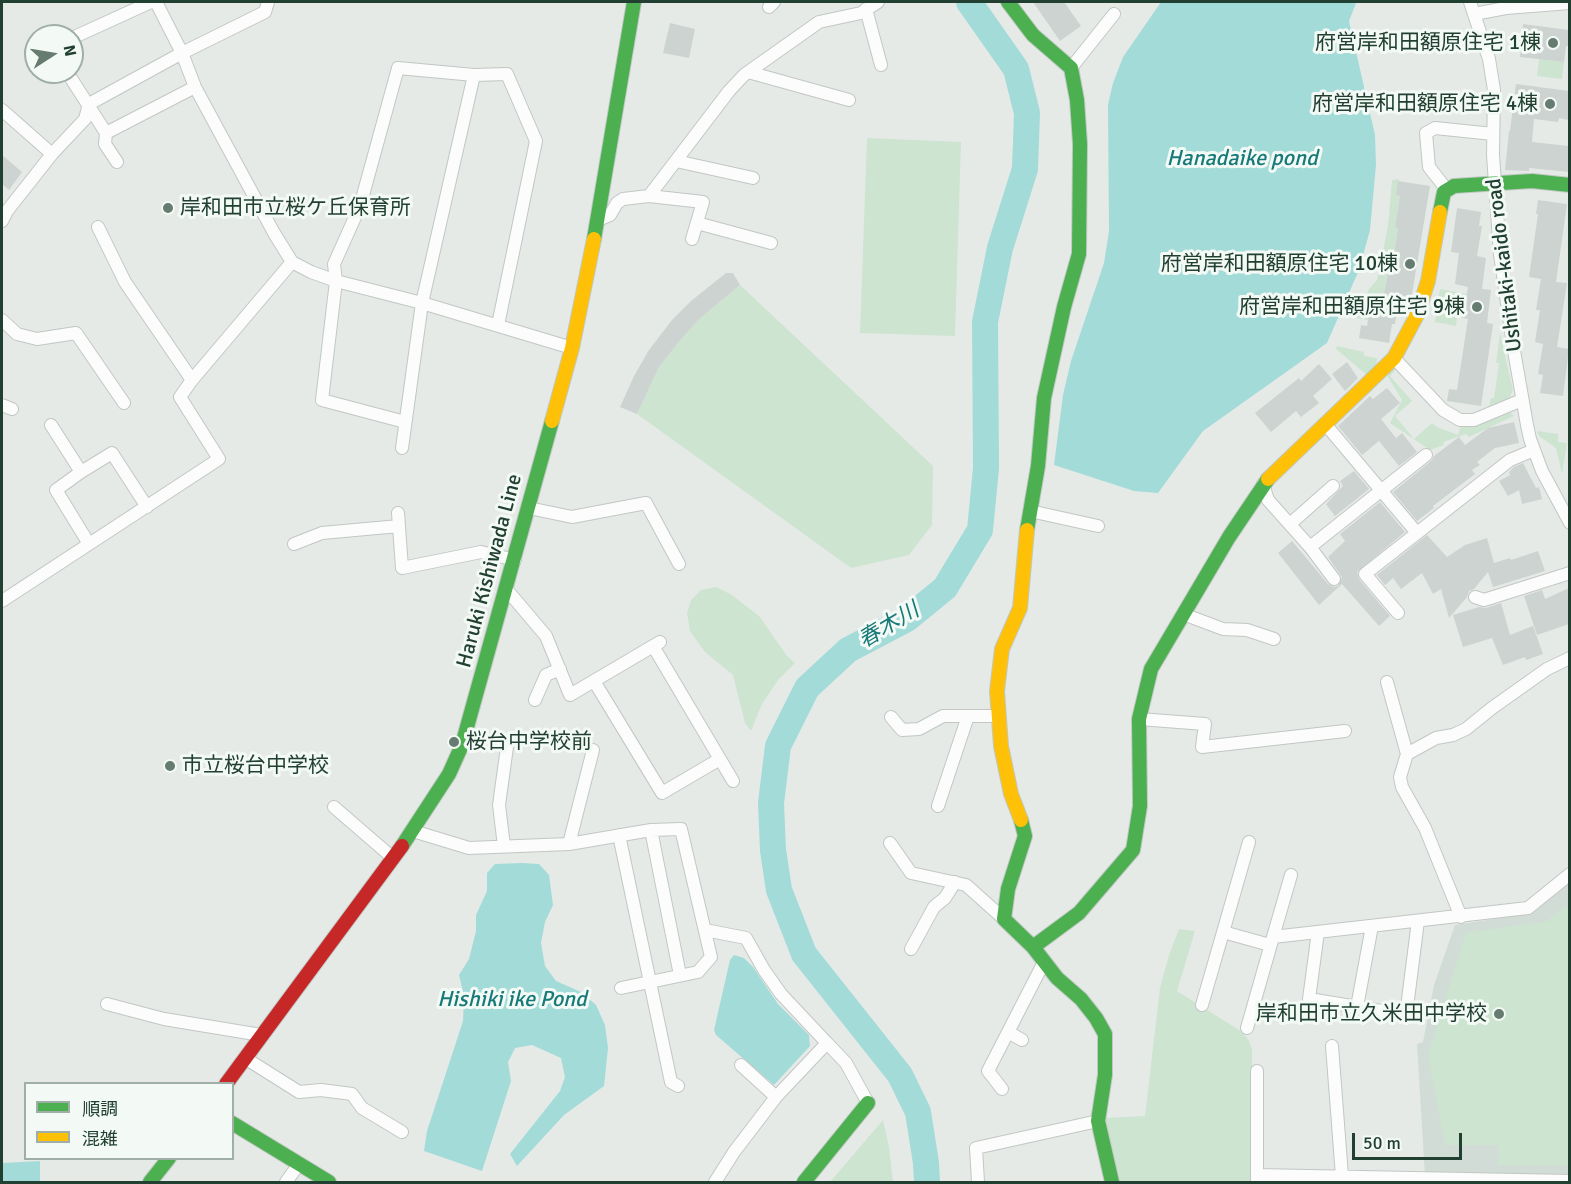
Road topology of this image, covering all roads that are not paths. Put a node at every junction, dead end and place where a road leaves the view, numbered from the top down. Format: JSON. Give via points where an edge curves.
{"nodes":[{"id":1,"x":151,"y":2,"type":"edge"},
{"id":2,"x":156,"y":2,"type":"edge"},
{"id":3,"x":267,"y":2,"type":"edge"},
{"id":4,"x":634,"y":2,"type":"edge"},
{"id":5,"x":878,"y":2,"type":"edge"},
{"id":6,"x":1008,"y":2,"type":"edge"},
{"id":7,"x":1569,"y":3,"type":"edge"},
{"id":8,"x":1472,"y":8,"type":"edge"},
{"id":9,"x":866,"y":9,"type":"junction"},
{"id":10,"x":1114,"y":14,"type":"dead end"},
{"id":11,"x":84,"y":33,"type":"edge"},
{"id":12,"x":182,"y":53,"type":"junction"},
{"id":13,"x":881,"y":65,"type":"dead end"},
{"id":14,"x":1071,"y":68,"type":"junction"},
{"id":15,"x":748,"y":72,"type":"junction"},
{"id":16,"x":474,"y":75,"type":"junction"},
{"id":17,"x":75,"y":84,"type":"edge"},
{"id":18,"x":195,"y":87,"type":"junction"},
{"id":19,"x":849,"y":100,"type":"dead end"},
{"id":20,"x":89,"y":104,"type":"junction"},
{"id":21,"x":2,"y":110,"type":"edge"},
{"id":22,"x":106,"y":133,"type":"junction"},
{"id":23,"x":1493,"y":134,"type":"junction"},
{"id":24,"x":52,"y":154,"type":"junction"},
{"id":25,"x":676,"y":161,"type":"junction"},
{"id":26,"x":117,"y":162,"type":"dead end"},
{"id":27,"x":753,"y":178,"type":"dead end"},
{"id":28,"x":1495,"y":184,"type":"junction"},
{"id":29,"x":1569,"y":185,"type":"edge"},
{"id":30,"x":1447,"y":190,"type":"junction"},
{"id":31,"x":649,"y":196,"type":"junction"},
{"id":32,"x":2,"y":220,"type":"edge"},
{"id":33,"x":598,"y":220,"type":"junction"},
{"id":34,"x":697,"y":223,"type":"junction"},
{"id":35,"x":98,"y":227,"type":"dead end"},
{"id":36,"x":692,"y":239,"type":"dead end"},
{"id":37,"x":771,"y":243,"type":"dead end"},
{"id":38,"x":292,"y":262,"type":"junction"},
{"id":39,"x":336,"y":281,"type":"junction"},
{"id":40,"x":422,"y":303,"type":"junction"},
{"id":41,"x":2,"y":320,"type":"edge"},
{"id":42,"x":498,"y":325,"type":"junction"},
{"id":43,"x":572,"y":348,"type":"junction"},
{"id":44,"x":1394,"y":358,"type":"junction"},
{"id":45,"x":192,"y":380,"type":"junction"},
{"id":46,"x":1522,"y":400,"type":"junction"},
{"id":47,"x":123,"y":403,"type":"dead end"},
{"id":48,"x":405,"y":422,"type":"junction"},
{"id":49,"x":51,"y":425,"type":"dead end"},
{"id":50,"x":1326,"y":425,"type":"junction"},
{"id":51,"x":402,"y":448,"type":"dead end"},
{"id":52,"x":1534,"y":450,"type":"junction"},
{"id":53,"x":1426,"y":455,"type":"dead end"},
{"id":54,"x":81,"y":472,"type":"junction"},
{"id":55,"x":1263,"y":484,"type":"junction"},
{"id":56,"x":1333,"y":486,"type":"dead end"},
{"id":57,"x":1382,"y":491,"type":"junction"},
{"id":58,"x":147,"y":507,"type":"junction"},
{"id":59,"x":529,"y":508,"type":"junction"},
{"id":60,"x":1030,"y":511,"type":"junction"},
{"id":61,"x":398,"y":513,"type":"dead end"},
{"id":62,"x":1569,"y":523,"type":"edge"},
{"id":63,"x":1290,"y":524,"type":"junction"},
{"id":64,"x":399,"y":526,"type":"junction"},
{"id":65,"x":1098,"y":526,"type":"dead end"},
{"id":66,"x":1417,"y":533,"type":"junction"},
{"id":67,"x":89,"y":544,"type":"junction"},
{"id":68,"x":294,"y":544,"type":"dead end"},
{"id":69,"x":1310,"y":547,"type":"junction"},
{"id":70,"x":515,"y":561,"type":"junction"},
{"id":71,"x":679,"y":564,"type":"dead end"},
{"id":72,"x":1569,"y":573,"type":"edge"},
{"id":73,"x":1334,"y":579,"type":"dead end"},
{"id":74,"x":507,"y":590,"type":"junction"},
{"id":75,"x":1475,"y":597,"type":"dead end"},
{"id":76,"x":2,"y":601,"type":"edge"},
{"id":77,"x":1398,"y":613,"type":"dead end"},
{"id":78,"x":1183,"y":614,"type":"junction"},
{"id":79,"x":1274,"y":639,"type":"dead end"},
{"id":80,"x":1569,"y":658,"type":"edge"},
{"id":81,"x":560,"y":669,"type":"junction"},
{"id":82,"x":594,"y":681,"type":"junction"},
{"id":83,"x":1388,"y":682,"type":"dead end"},
{"id":84,"x":535,"y":700,"type":"dead end"},
{"id":85,"x":968,"y":716,"type":"junction"},
{"id":86,"x":999,"y":716,"type":"junction"},
{"id":87,"x":891,"y":717,"type":"dead end"},
{"id":88,"x":1139,"y":719,"type":"junction"},
{"id":89,"x":1345,"y":731,"type":"dead end"},
{"id":90,"x":507,"y":747,"type":"dead end"},
{"id":91,"x":593,"y":750,"type":"dead end"},
{"id":92,"x":1407,"y":754,"type":"junction"},
{"id":93,"x":720,"y":759,"type":"junction"},
{"id":94,"x":733,"y":781,"type":"dead end"},
{"id":95,"x":938,"y":806,"type":"dead end"},
{"id":96,"x":334,"y":807,"type":"dead end"},
{"id":97,"x":651,"y":830,"type":"junction"},
{"id":98,"x":412,"y":831,"type":"junction"},
{"id":99,"x":619,"y":835,"type":"junction"},
{"id":100,"x":1249,"y":842,"type":"dead end"},
{"id":101,"x":890,"y":843,"type":"dead end"},
{"id":102,"x":569,"y":844,"type":"junction"},
{"id":103,"x":504,"y":846,"type":"junction"},
{"id":104,"x":393,"y":858,"type":"junction"},
{"id":105,"x":1569,"y":874,"type":"edge"},
{"id":106,"x":1291,"y":875,"type":"dead end"},
{"id":107,"x":955,"y":882,"type":"junction"},
{"id":108,"x":1461,"y":917,"type":"junction"},
{"id":109,"x":1004,"y":919,"type":"junction"},
{"id":110,"x":1418,"y":921,"type":"junction"},
{"id":111,"x":1372,"y":926,"type":"junction"},
{"id":112,"x":705,"y":930,"type":"junction"},
{"id":113,"x":1223,"y":932,"type":"junction"},
{"id":114,"x":1318,"y":932,"type":"junction"},
{"id":115,"x":1271,"y":941,"type":"junction"},
{"id":116,"x":1033,"y":947,"type":"junction"},
{"id":117,"x":911,"y":949,"type":"dead end"},
{"id":118,"x":1044,"y":962,"type":"junction"},
{"id":119,"x":680,"y":975,"type":"junction"},
{"id":120,"x":651,"y":983,"type":"junction"},
{"id":121,"x":621,"y":988,"type":"dead end"},
{"id":122,"x":107,"y":1004,"type":"dead end"},
{"id":123,"x":1202,"y":1005,"type":"dead end"},
{"id":124,"x":1357,"y":1007,"type":"junction"},
{"id":125,"x":1247,"y":1028,"type":"dead end"},
{"id":126,"x":1008,"y":1032,"type":"junction"},
{"id":127,"x":261,"y":1035,"type":"junction"},
{"id":128,"x":1023,"y":1040,"type":"dead end"},
{"id":129,"x":827,"y":1043,"type":"junction"},
{"id":130,"x":1332,"y":1046,"type":"dead end"},
{"id":131,"x":245,"y":1058,"type":"junction"},
{"id":132,"x":741,"y":1065,"type":"dead end"},
{"id":133,"x":1257,"y":1071,"type":"dead end"},
{"id":134,"x":227,"y":1082,"type":"edge"},
{"id":135,"x":678,"y":1086,"type":"dead end"},
{"id":136,"x":1002,"y":1089,"type":"dead end"},
{"id":137,"x":776,"y":1097,"type":"junction"},
{"id":138,"x":868,"y":1103,"type":"joint"},
{"id":139,"x":1098,"y":1121,"type":"junction"},
{"id":140,"x":234,"y":1124,"type":"edge"},
{"id":141,"x":402,"y":1132,"type":"dead end"},
{"id":142,"x":167,"y":1160,"type":"edge"},
{"id":143,"x":299,"y":1164,"type":"junction"},
{"id":144,"x":1337,"y":1178,"type":"edge"},
{"id":145,"x":1257,"y":1179,"type":"edge"},
{"id":146,"x":1569,"y":1180,"type":"edge"},
{"id":147,"x":150,"y":1182,"type":"edge"},
{"id":148,"x":286,"y":1182,"type":"edge"},
{"id":149,"x":329,"y":1182,"type":"edge"},
{"id":150,"x":715,"y":1182,"type":"edge"},
{"id":151,"x":804,"y":1182,"type":"edge"},
{"id":152,"x":978,"y":1182,"type":"edge"},
{"id":153,"x":1112,"y":1182,"type":"edge"}],
"edges":[{"from":1,"to":11,"type":"street"},
{"from":2,"to":12,"type":"street"},
{"from":3,"to":12,"type":"street","via":[[265,12]]},
{"from":4,"to":33,"type":"street","name":"Haruki Kishiwada Line"},
{"from":5,"to":9,"type":"street"},
{"from":6,"to":14,"type":"street","via":[[1033,35]]},
{"from":7,"to":8,"type":"street"},
{"from":8,"to":23,"type":"street","name":"Ushitaki-kaido road","via":[[1489,59],[1494,90]]},
{"from":9,"to":13,"type":"street"},
{"from":9,"to":15,"type":"street","via":[[819,22]]},
{"from":10,"to":14,"type":"street"},
{"from":12,"to":18,"type":"street"},
{"from":12,"to":20,"type":"street"},
{"from":14,"to":60,"type":"street","via":[[1080,144],[1078,254],[1044,398]]},
{"from":15,"to":19,"type":"street"},
{"from":15,"to":25,"type":"street"},
{"from":16,"to":39,"type":"street","via":[[398,68],[360,206],[334,264]]},
{"from":16,"to":40,"type":"street"},
{"from":16,"to":42,"type":"street","via":[[507,74],[536,141]]},
{"from":17,"to":20,"type":"street"},
{"from":18,"to":22,"type":"street"},
{"from":18,"to":38,"type":"street"},
{"from":20,"to":22,"type":"street"},
{"from":20,"to":24,"type":"street","via":[[85,119]]},
{"from":21,"to":24,"type":"street"},
{"from":22,"to":26,"type":"street","via":[[105,144]]},
{"from":23,"to":28,"type":"street","name":"Ushitaki-kaido road"},
{"from":23,"to":30,"type":"street","via":[[1435,128],[1426,133],[1429,167]]},
{"from":24,"to":32,"type":"street"},
{"from":25,"to":27,"type":"street"},
{"from":25,"to":31,"type":"street"},
{"from":28,"to":29,"type":"street","via":[[1532,181]]},
{"from":28,"to":30,"type":"street","via":[[1454,186]]},
{"from":28,"to":46,"type":"street","name":"Ushitaki-kaido road","via":[[1506,300]]},
{"from":30,"to":44,"type":"street","via":[[1428,281],[1417,315]]},
{"from":31,"to":33,"type":"street","via":[[623,199],[610,215]]},
{"from":31,"to":34,"type":"street","via":[[702,202]]},
{"from":33,"to":43,"type":"street","name":"Haruki Kishiwada Line"},
{"from":34,"to":36,"type":"street"},
{"from":34,"to":37,"type":"street"},
{"from":35,"to":45,"type":"street","via":[[124,282]]},
{"from":38,"to":39,"type":"street"},
{"from":38,"to":45,"type":"street"},
{"from":39,"to":40,"type":"street"},
{"from":39,"to":48,"type":"street","via":[[322,400]]},
{"from":40,"to":42,"type":"street"},
{"from":40,"to":48,"type":"street"},
{"from":41,"to":47,"type":"street","via":[[17,334],[37,339],[76,333]]},
{"from":42,"to":43,"type":"street"},
{"from":43,"to":59,"type":"street","name":"Haruki Kishiwada Line"},
{"from":44,"to":46,"type":"street","via":[[1443,410],[1460,420],[1474,420]]},
{"from":44,"to":50,"type":"street"},
{"from":45,"to":58,"type":"street","via":[[180,397],[219,459]]},
{"from":46,"to":52,"type":"street","name":"Ushitaki-kaido road"},
{"from":48,"to":51,"type":"street"},
{"from":49,"to":54,"type":"street"},
{"from":50,"to":55,"type":"street"},
{"from":50,"to":57,"type":"street"},
{"from":52,"to":62,"type":"street","name":"Ushitaki-kaido road"},
{"from":52,"to":66,"type":"street","via":[[1510,460]]},
{"from":53,"to":57,"type":"street"},
{"from":54,"to":58,"type":"street","via":[[112,453]]},
{"from":54,"to":67,"type":"street","via":[[56,490]]},
{"from":55,"to":63,"type":"street","via":[[1268,500]]},
{"from":55,"to":78,"type":"street"},
{"from":56,"to":63,"type":"street"},
{"from":57,"to":66,"type":"street"},
{"from":57,"to":69,"type":"street"},
{"from":58,"to":67,"type":"street"},
{"from":59,"to":70,"type":"street","name":"Haruki Kishiwada Line"},
{"from":59,"to":71,"type":"street","via":[[572,517],[646,503]]},
{"from":60,"to":65,"type":"street"},
{"from":60,"to":86,"type":"street","via":[[1020,608],[1002,649],[997,691]]},
{"from":61,"to":64,"type":"street"},
{"from":63,"to":69,"type":"street"},
{"from":64,"to":68,"type":"street","via":[[322,533]]},
{"from":64,"to":70,"type":"street","via":[[402,568],[481,552]]},
{"from":66,"to":77,"type":"street","via":[[1365,574]]},
{"from":67,"to":76,"type":"street"},
{"from":69,"to":73,"type":"street"},
{"from":70,"to":74,"type":"street","name":"Haruki Kishiwada Line"},
{"from":72,"to":75,"type":"street","via":[[1484,600]]},
{"from":74,"to":81,"type":"street","via":[[546,636]]},
{"from":74,"to":98,"type":"street","name":"Haruki Kishiwada Line","via":[[462,745],[449,774]]},
{"from":78,"to":79,"type":"street","via":[[1223,629],[1247,630]]},
{"from":78,"to":88,"type":"street","via":[[1151,669]]},
{"from":80,"to":92,"type":"street","via":[[1547,669],[1466,729],[1436,738]]},
{"from":81,"to":82,"type":"street","via":[[570,695]]},
{"from":81,"to":84,"type":"street","via":[[546,675]]},
{"from":82,"to":93,"type":"street","via":[[662,793]]},
{"from":82,"to":93,"type":"street","via":[[657,644]]},
{"from":83,"to":92,"type":"street"},
{"from":85,"to":86,"type":"street"},
{"from":85,"to":87,"type":"street","via":[[943,716],[919,729],[902,730]]},
{"from":85,"to":95,"type":"street"},
{"from":86,"to":109,"type":"street","via":[[1011,794],[1025,836],[1008,889]]},
{"from":88,"to":89,"type":"street","via":[[1205,724],[1202,747]]},
{"from":88,"to":116,"type":"street","via":[[1140,807],[1133,850],[1079,913]]},
{"from":90,"to":103,"type":"street","via":[[499,805]]},
{"from":91,"to":102,"type":"street"},
{"from":92,"to":108,"type":"street","via":[[1400,777],[1402,787],[1425,828]]},
{"from":93,"to":94,"type":"street"},
{"from":96,"to":104,"type":"street"},
{"from":97,"to":99,"type":"street"},
{"from":97,"to":112,"type":"street","via":[[681,830]]},
{"from":97,"to":119,"type":"street"},
{"from":98,"to":103,"type":"street","via":[[470,848]]},
{"from":98,"to":104,"type":"street","name":"Haruki Kishiwada Line"},
{"from":99,"to":102,"type":"street"},
{"from":99,"to":120,"type":"street"},
{"from":100,"to":113,"type":"street"},
{"from":101,"to":107,"type":"street","via":[[911,873]]},
{"from":102,"to":103,"type":"street"},
{"from":104,"to":127,"type":"street","name":"Haruki Kishiwada Line"},
{"from":105,"to":108,"type":"street","via":[[1528,908]]},
{"from":106,"to":115,"type":"street"},
{"from":107,"to":109,"type":"street","via":[[966,885]]},
{"from":107,"to":117,"type":"street","via":[[934,907]]},
{"from":108,"to":110,"type":"street"},
{"from":109,"to":116,"type":"street"},
{"from":110,"to":111,"type":"street"},
{"from":110,"to":124,"type":"street","via":[[1406,1015]]},
{"from":111,"to":114,"type":"street"},
{"from":111,"to":124,"type":"street"},
{"from":112,"to":119,"type":"street","via":[[711,957],[698,972]]},
{"from":112,"to":129,"type":"street","via":[[746,938],[782,994]]},
{"from":113,"to":115,"type":"street"},
{"from":113,"to":123,"type":"street"},
{"from":114,"to":115,"type":"street"},
{"from":114,"to":124,"type":"street","via":[[1309,999]]},
{"from":115,"to":125,"type":"street"},
{"from":116,"to":118,"type":"street"},
{"from":118,"to":126,"type":"street"},
{"from":118,"to":139,"type":"street","via":[[1081,999],[1105,1034],[1105,1075]]},
{"from":119,"to":120,"type":"street"},
{"from":120,"to":121,"type":"street"},
{"from":120,"to":135,"type":"street","via":[[671,1082]]},
{"from":122,"to":127,"type":"street","via":[[164,1019]]},
{"from":126,"to":128,"type":"street"},
{"from":126,"to":136,"type":"street","via":[[988,1071]]},
{"from":127,"to":131,"type":"street","name":"Haruki Kishiwada Line"},
{"from":129,"to":137,"type":"street"},
{"from":129,"to":138,"type":"street","via":[[846,1063]]},
{"from":130,"to":144,"type":"street"},
{"from":131,"to":134,"type":"street","name":"Haruki Kishiwada Line"},
{"from":131,"to":141,"type":"street","via":[[299,1092],[352,1094],[362,1108]]},
{"from":132,"to":137,"type":"street"},
{"from":133,"to":145,"type":"street"},
{"from":137,"to":150,"type":"street"},
{"from":138,"to":151,"type":"street"},
{"from":139,"to":152,"type":"street","via":[[976,1148]]},
{"from":139,"to":153,"type":"street"},
{"from":140,"to":143,"type":"street"},
{"from":142,"to":147,"type":"street"},
{"from":143,"to":148,"type":"street"},
{"from":143,"to":149,"type":"street"},
{"from":144,"to":145,"type":"street"},
{"from":144,"to":146,"type":"street"}]}
